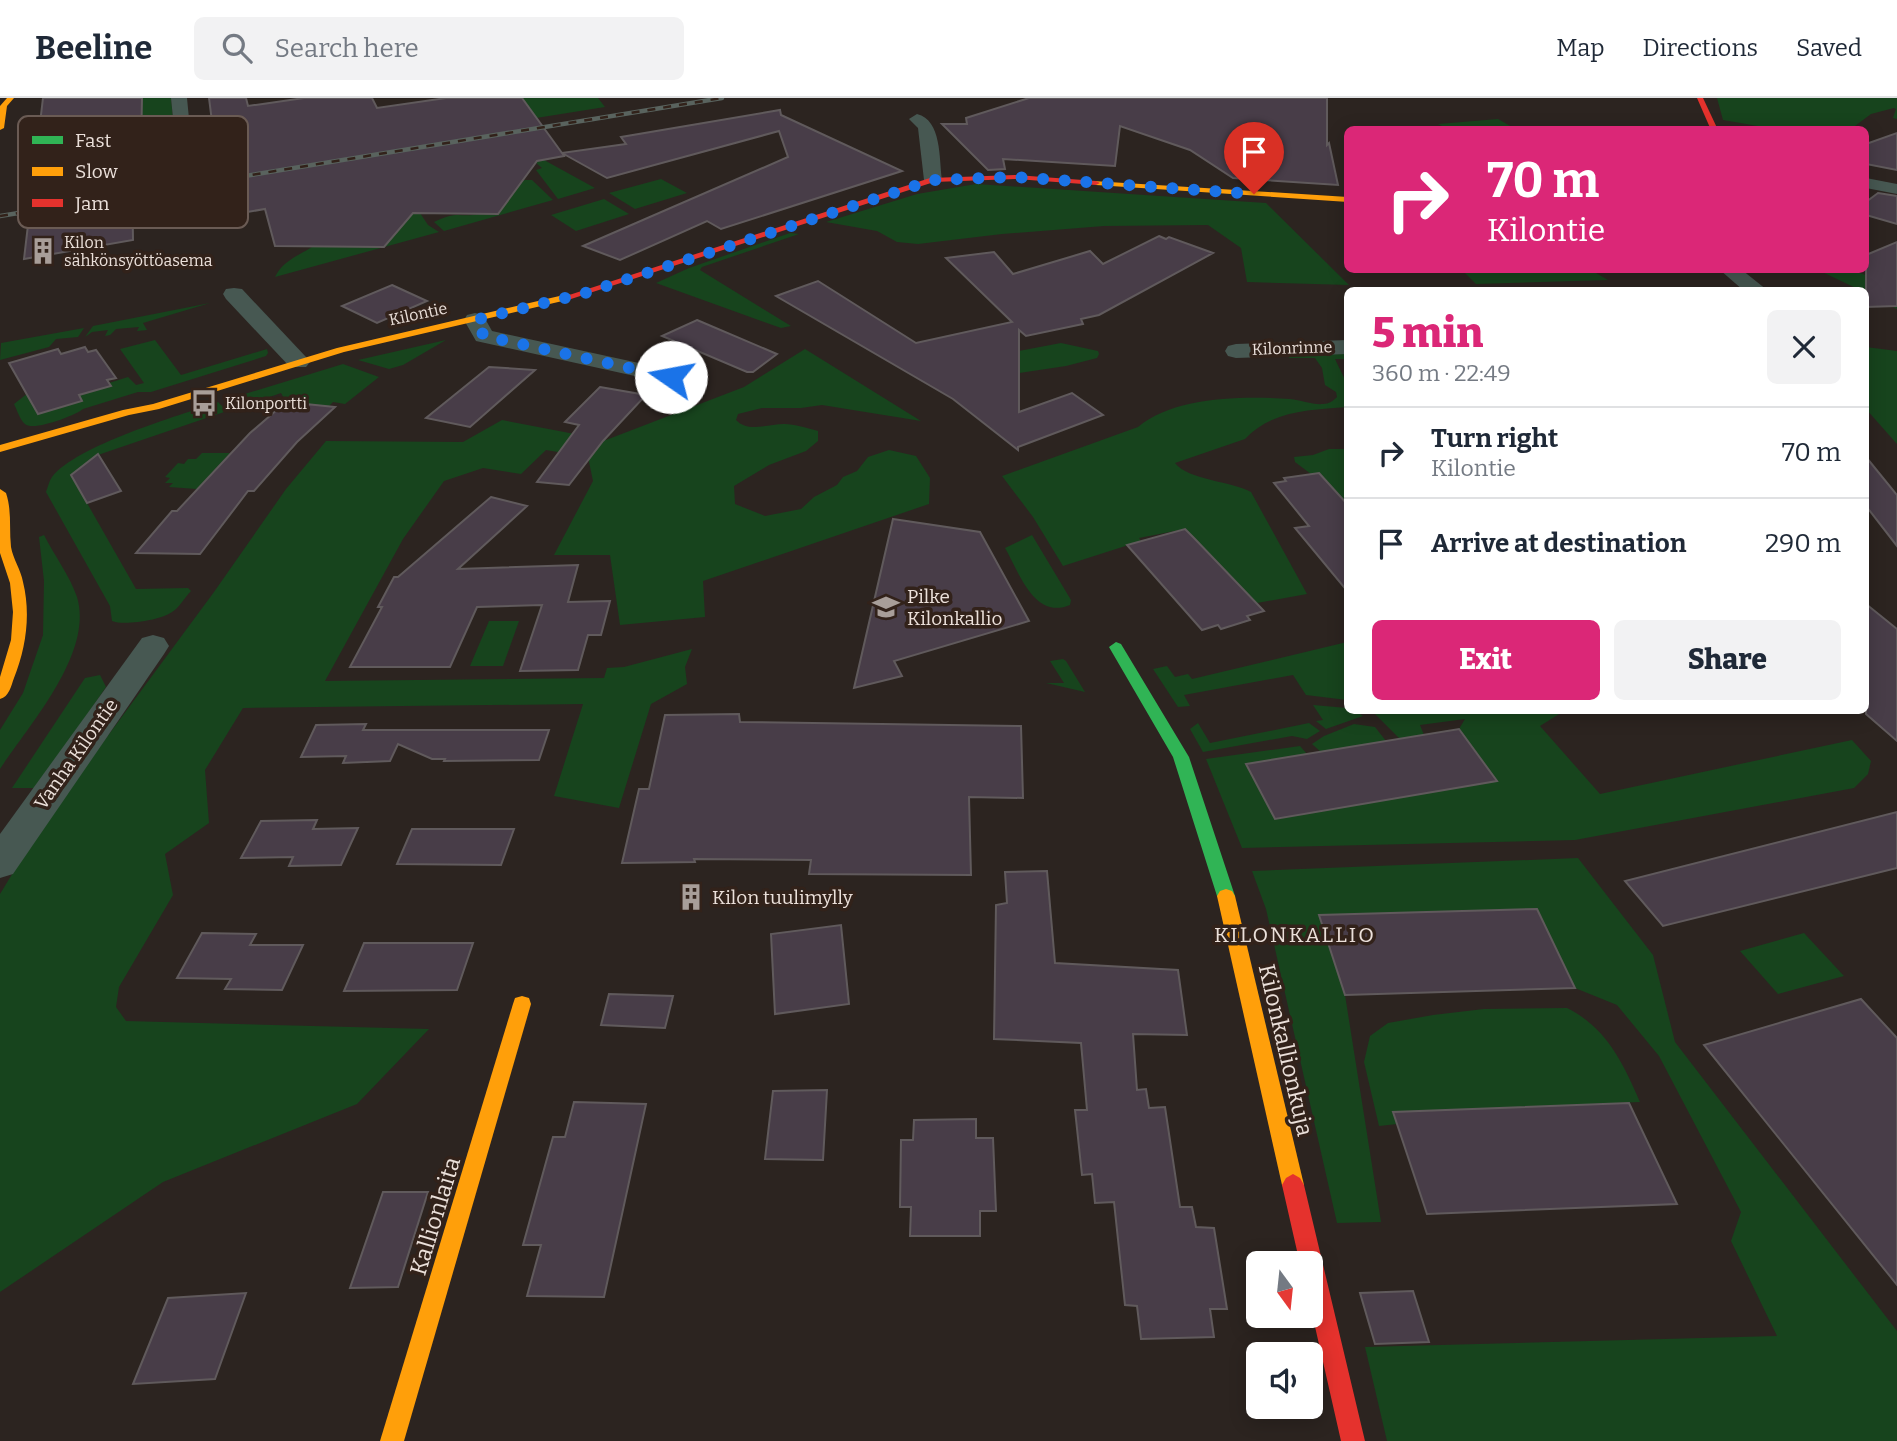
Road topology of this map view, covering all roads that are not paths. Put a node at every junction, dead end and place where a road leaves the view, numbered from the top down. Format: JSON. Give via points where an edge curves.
{"nodes":[{"id":1,"x":179,"y":98,"type":"edge"},
{"id":2,"x":1700,"y":98,"type":"edge"},
{"id":3,"x":5,"y":101,"type":"edge"},
{"id":4,"x":181,"y":116,"type":"edge"},
{"id":5,"x":917,"y":119,"type":"dead end"},
{"id":6,"x":1713,"y":126,"type":"edge"},
{"id":7,"x":0,"y":128,"type":"edge"},
{"id":8,"x":933,"y":180,"type":"junction"},
{"id":9,"x":1869,"y":184,"type":"edge"},
{"id":10,"x":1897,"y":190,"type":"edge"},
{"id":11,"x":1344,"y":200,"type":"edge"},
{"id":12,"x":1734,"y":273,"type":"edge"},
{"id":13,"x":1752,"y":287,"type":"edge"},
{"id":14,"x":234,"y":294,"type":"dead end"},
{"id":15,"x":475,"y":320,"type":"junction"},
{"id":16,"x":1344,"y":347,"type":"edge"},
{"id":17,"x":1236,"y":351,"type":"dead end"},
{"id":18,"x":298,"y":362,"type":"junction"},
{"id":19,"x":671,"y":377,"type":"dead end"},
{"id":20,"x":155,"y":407,"type":"junction"},
{"id":21,"x":0,"y":449,"type":"edge"},
{"id":22,"x":21,"y":460,"type":"dead end"},
{"id":23,"x":0,"y":493,"type":"edge"},
{"id":24,"x":3,"y":545,"type":"edge"},
{"id":25,"x":153,"y":646,"type":"dead end"},
{"id":26,"x":1115,"y":647,"type":"dead end"},
{"id":27,"x":0,"y":694,"type":"edge"},
{"id":28,"x":0,"y":863,"type":"edge"},
{"id":29,"x":522,"y":1004,"type":"dead end"},
{"id":30,"x":392,"y":1441,"type":"edge"},
{"id":31,"x":1353,"y":1441,"type":"edge"}],
"edges":[{"from":1,"to":4,"type":"street"},
{"from":2,"to":6,"type":"street"},
{"from":3,"to":7,"type":"street"},
{"from":5,"to":8,"type":"street","via":[[926,127]]},
{"from":8,"to":11,"type":"street","name":"Kilontie","via":[[1015,177]]},
{"from":8,"to":15,"type":"street","name":"Kilontie","via":[[585,293]]},
{"from":9,"to":10,"type":"street"},
{"from":12,"to":13,"type":"street"},
{"from":14,"to":18,"type":"street"},
{"from":15,"to":18,"type":"street","name":"Kilontie"},
{"from":15,"to":19,"type":"street","via":[[484,336]]},
{"from":16,"to":17,"type":"street","name":"Kilonrinne"},
{"from":18,"to":20,"type":"street","name":"Kilontie"},
{"from":20,"to":21,"type":"street","name":"Kilontie"},
{"from":20,"to":22,"type":"street","name":"Kilontie"},
{"from":23,"to":24,"type":"street","via":[[8,514]]},
{"from":24,"to":27,"type":"street","via":[[17,579],[22,611],[9,678]]},
{"from":25,"to":28,"type":"street","name":"Vanha Kilontie"},
{"from":26,"to":31,"type":"street","name":"Kilonkallionkuja","via":[[1181,758],[1219,868]]},
{"from":29,"to":30,"type":"street","name":"Kallionlaita"}]}
